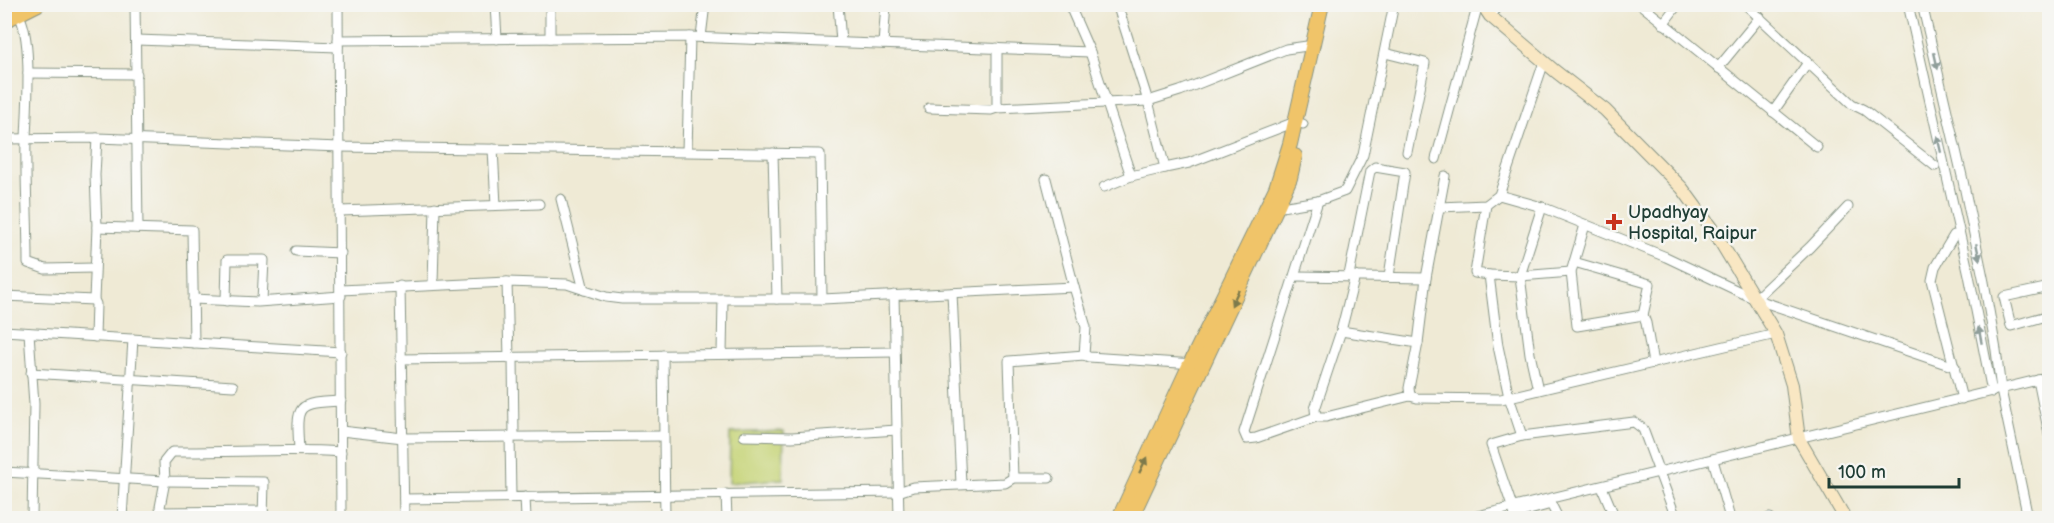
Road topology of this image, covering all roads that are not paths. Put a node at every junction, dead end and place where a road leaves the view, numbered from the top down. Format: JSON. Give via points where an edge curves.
{"nodes":[{"id":1,"x":38,"y":4,"type":"edge"},
{"id":2,"x":135,"y":4,"type":"edge"},
{"id":3,"x":338,"y":4,"type":"edge"},
{"id":4,"x":495,"y":4,"type":"edge"},
{"id":5,"x":550,"y":4,"type":"edge"},
{"id":6,"x":705,"y":4,"type":"edge"},
{"id":7,"x":838,"y":4,"type":"edge"},
{"id":8,"x":886,"y":4,"type":"edge"},
{"id":9,"x":1069,"y":4,"type":"edge"},
{"id":10,"x":1117,"y":4,"type":"edge"},
{"id":11,"x":1322,"y":4,"type":"edge"},
{"id":12,"x":1330,"y":4,"type":"edge"},
{"id":13,"x":1394,"y":4,"type":"edge"},
{"id":14,"x":1480,"y":4,"type":"edge"},
{"id":15,"x":1500,"y":4,"type":"edge"},
{"id":16,"x":1640,"y":4,"type":"edge"},
{"id":17,"x":1678,"y":4,"type":"edge"},
{"id":18,"x":1744,"y":4,"type":"edge"},
{"id":19,"x":1908,"y":4,"type":"edge"},
{"id":20,"x":1922,"y":4,"type":"edge"},
{"id":21,"x":18,"y":15,"type":"junction"},
{"id":22,"x":1490,"y":16,"type":"junction"},
{"id":23,"x":1760,"y":17,"type":"junction"},
{"id":24,"x":4,"y":21,"type":"edge"},
{"id":25,"x":1663,"y":24,"type":"junction"},
{"id":26,"x":690,"y":37,"type":"junction"},
{"id":27,"x":700,"y":37,"type":"junction"},
{"id":28,"x":550,"y":38,"type":"junction"},
{"id":29,"x":497,"y":39,"type":"junction"},
{"id":30,"x":137,"y":40,"type":"junction"},
{"id":31,"x":841,"y":42,"type":"junction"},
{"id":32,"x":338,"y":43,"type":"junction"},
{"id":33,"x":883,"y":44,"type":"junction"},
{"id":34,"x":1314,"y":45,"type":"junction"},
{"id":35,"x":997,"y":48,"type":"junction"},
{"id":36,"x":1090,"y":52,"type":"junction"},
{"id":37,"x":1385,"y":53,"type":"junction"},
{"id":38,"x":1544,"y":62,"type":"junction"},
{"id":39,"x":1807,"y":64,"type":"junction"},
{"id":40,"x":1718,"y":68,"type":"junction"},
{"id":41,"x":28,"y":73,"type":"junction"},
{"id":42,"x":137,"y":74,"type":"junction"},
{"id":43,"x":1148,"y":101,"type":"junction"},
{"id":44,"x":1107,"y":104,"type":"junction"},
{"id":45,"x":929,"y":108,"type":"dead end"},
{"id":46,"x":997,"y":108,"type":"junction"},
{"id":47,"x":1773,"y":112,"type":"junction"},
{"id":48,"x":1299,"y":123,"type":"junction"},
{"id":49,"x":26,"y":137,"type":"junction"},
{"id":50,"x":97,"y":138,"type":"junction"},
{"id":51,"x":4,"y":139,"type":"edge"},
{"id":52,"x":137,"y":139,"type":"junction"},
{"id":53,"x":340,"y":147,"type":"junction"},
{"id":54,"x":1817,"y":147,"type":"dead end"},
{"id":55,"x":494,"y":149,"type":"junction"},
{"id":56,"x":687,"y":151,"type":"junction"},
{"id":57,"x":1407,"y":152,"type":"dead end"},
{"id":58,"x":773,"y":153,"type":"junction"},
{"id":59,"x":1436,"y":159,"type":"dead end"},
{"id":60,"x":1935,"y":165,"type":"dead end"},
{"id":61,"x":1165,"y":168,"type":"junction"},
{"id":62,"x":1131,"y":176,"type":"junction"},
{"id":63,"x":1445,"y":176,"type":"dead end"},
{"id":64,"x":1046,"y":179,"type":"dead end"},
{"id":65,"x":1104,"y":187,"type":"dead end"},
{"id":66,"x":1499,"y":195,"type":"junction"},
{"id":67,"x":561,"y":199,"type":"dead end"},
{"id":68,"x":1318,"y":201,"type":"junction"},
{"id":69,"x":539,"y":204,"type":"dead end"},
{"id":70,"x":496,"y":205,"type":"junction"},
{"id":71,"x":1486,"y":205,"type":"junction"},
{"id":72,"x":435,"y":207,"type":"junction"},
{"id":73,"x":1440,"y":207,"type":"junction"},
{"id":74,"x":1542,"y":207,"type":"junction"},
{"id":75,"x":1848,"y":207,"type":"dead end"},
{"id":76,"x":1272,"y":208,"type":"junction"},
{"id":77,"x":340,"y":211,"type":"junction"},
{"id":78,"x":1585,"y":225,"type":"junction"},
{"id":79,"x":97,"y":227,"type":"junction"},
{"id":80,"x":138,"y":228,"type":"junction"},
{"id":81,"x":1954,"y":235,"type":"dead end"},
{"id":82,"x":296,"y":251,"type":"dead end"},
{"id":83,"x":341,"y":253,"type":"junction"},
{"id":84,"x":1574,"y":262,"type":"junction"},
{"id":85,"x":94,"y":268,"type":"junction"},
{"id":86,"x":1571,"y":272,"type":"junction"},
{"id":87,"x":1489,"y":275,"type":"junction"},
{"id":88,"x":1296,"y":276,"type":"junction"},
{"id":89,"x":1352,"y":276,"type":"junction"},
{"id":90,"x":1389,"y":276,"type":"junction"},
{"id":91,"x":1520,"y":276,"type":"junction"},
{"id":92,"x":1426,"y":278,"type":"junction"},
{"id":93,"x":507,"y":282,"type":"junction"},
{"id":94,"x":432,"y":284,"type":"junction"},
{"id":95,"x":400,"y":286,"type":"junction"},
{"id":96,"x":1074,"y":287,"type":"junction"},
{"id":97,"x":2049,"y":287,"type":"edge"},
{"id":98,"x":584,"y":290,"type":"junction"},
{"id":99,"x":341,"y":293,"type":"junction"},
{"id":100,"x":952,"y":293,"type":"junction"},
{"id":101,"x":4,"y":296,"type":"edge"},
{"id":102,"x":894,"y":296,"type":"junction"},
{"id":103,"x":193,"y":299,"type":"junction"},
{"id":104,"x":723,"y":299,"type":"junction"},
{"id":105,"x":777,"y":299,"type":"junction"},
{"id":106,"x":822,"y":299,"type":"junction"},
{"id":107,"x":1755,"y":299,"type":"junction"},
{"id":108,"x":94,"y":300,"type":"junction"},
{"id":109,"x":225,"y":301,"type":"junction"},
{"id":110,"x":262,"y":301,"type":"junction"},
{"id":111,"x":1643,"y":315,"type":"junction"},
{"id":112,"x":2049,"y":315,"type":"edge"},
{"id":113,"x":4,"y":331,"type":"edge"},
{"id":114,"x":1341,"y":331,"type":"junction"},
{"id":115,"x":29,"y":333,"type":"junction"},
{"id":116,"x":1776,"y":334,"type":"junction"},
{"id":117,"x":95,"y":337,"type":"junction"},
{"id":118,"x":133,"y":339,"type":"junction"},
{"id":119,"x":194,"y":343,"type":"junction"},
{"id":120,"x":1418,"y":343,"type":"junction"},
{"id":121,"x":341,"y":352,"type":"junction"},
{"id":122,"x":895,"y":352,"type":"junction"},
{"id":123,"x":722,"y":354,"type":"junction"},
{"id":124,"x":663,"y":355,"type":"junction"},
{"id":125,"x":1084,"y":355,"type":"junction"},
{"id":126,"x":511,"y":358,"type":"junction"},
{"id":127,"x":401,"y":359,"type":"junction"},
{"id":128,"x":1653,"y":363,"type":"junction"},
{"id":129,"x":1197,"y":364,"type":"junction"},
{"id":130,"x":1955,"y":367,"type":"junction"},
{"id":131,"x":31,"y":373,"type":"junction"},
{"id":132,"x":2049,"y":377,"type":"edge"},
{"id":133,"x":129,"y":380,"type":"junction"},
{"id":134,"x":2038,"y":380,"type":"junction"},
{"id":135,"x":233,"y":386,"type":"dead end"},
{"id":136,"x":1538,"y":390,"type":"junction"},
{"id":137,"x":1996,"y":391,"type":"junction"},
{"id":138,"x":1410,"y":396,"type":"junction"},
{"id":139,"x":1509,"y":397,"type":"junction"},
{"id":140,"x":1962,"y":399,"type":"junction"},
{"id":141,"x":341,"y":401,"type":"junction"},
{"id":142,"x":1316,"y":417,"type":"junction"},
{"id":143,"x":897,"y":430,"type":"junction"},
{"id":144,"x":341,"y":431,"type":"junction"},
{"id":145,"x":512,"y":436,"type":"junction"},
{"id":146,"x":663,"y":436,"type":"junction"},
{"id":147,"x":744,"y":436,"type":"dead end"},
{"id":148,"x":1522,"y":436,"type":"junction"},
{"id":149,"x":403,"y":438,"type":"junction"},
{"id":150,"x":2049,"y":439,"type":"edge"},
{"id":151,"x":1799,"y":440,"type":"junction"},
{"id":152,"x":299,"y":449,"type":"junction"},
{"id":153,"x":341,"y":452,"type":"junction"},
{"id":154,"x":1713,"y":460,"type":"junction"},
{"id":155,"x":4,"y":472,"type":"edge"},
{"id":156,"x":32,"y":473,"type":"junction"},
{"id":157,"x":1659,"y":473,"type":"junction"},
{"id":158,"x":124,"y":478,"type":"junction"},
{"id":159,"x":1013,"y":478,"type":"junction"},
{"id":160,"x":1049,"y":478,"type":"dead end"},
{"id":161,"x":165,"y":481,"type":"junction"},
{"id":162,"x":961,"y":484,"type":"junction"},
{"id":163,"x":1602,"y":487,"type":"junction"},
{"id":164,"x":898,"y":492,"type":"junction"},
{"id":165,"x":726,"y":494,"type":"junction"},
{"id":166,"x":664,"y":495,"type":"junction"},
{"id":167,"x":525,"y":497,"type":"junction"},
{"id":168,"x":511,"y":498,"type":"junction"},
{"id":169,"x":404,"y":499,"type":"junction"},
{"id":170,"x":1514,"y":513,"type":"edge"},
{"id":171,"x":263,"y":515,"type":"edge"},
{"id":172,"x":32,"y":519,"type":"edge"},
{"id":173,"x":122,"y":519,"type":"edge"},
{"id":174,"x":341,"y":519,"type":"edge"},
{"id":175,"x":404,"y":519,"type":"edge"},
{"id":176,"x":526,"y":519,"type":"edge"},
{"id":177,"x":665,"y":519,"type":"edge"},
{"id":178,"x":727,"y":519,"type":"edge"},
{"id":179,"x":899,"y":519,"type":"edge"},
{"id":180,"x":1119,"y":519,"type":"edge"},
{"id":181,"x":1131,"y":519,"type":"edge"},
{"id":182,"x":1469,"y":519,"type":"edge"},
{"id":183,"x":1558,"y":519,"type":"edge"},
{"id":184,"x":1615,"y":519,"type":"edge"},
{"id":185,"x":1676,"y":519,"type":"edge"},
{"id":186,"x":1730,"y":519,"type":"edge"},
{"id":187,"x":1845,"y":519,"type":"edge"},
{"id":188,"x":2028,"y":519,"type":"edge"}],
"edges":[{"from":1,"to":21,"type":"main road"},
{"from":2,"to":30,"type":"street"},
{"from":3,"to":32,"type":"street"},
{"from":4,"to":29,"type":"street"},
{"from":5,"to":28,"type":"street"},
{"from":6,"to":27,"type":"street"},
{"from":7,"to":31,"type":"street"},
{"from":8,"to":33,"type":"street"},
{"from":9,"to":36,"type":"street"},
{"from":10,"to":43,"type":"street"},
{"from":11,"to":34,"type":"main road"},
{"from":12,"to":48,"type":"main road"},
{"from":13,"to":37,"type":"street"},
{"from":14,"to":22,"type":"street"},
{"from":14,"to":59,"type":"street"},
{"from":15,"to":22,"type":"street"},
{"from":16,"to":25,"type":"street"},
{"from":17,"to":25,"type":"street"},
{"from":18,"to":23,"type":"street"},
{"from":137,"to":19,"type":"street","one_way":true},
{"from":20,"to":137,"type":"street","one_way":true,"via":[[1984,282],[1996,350]]},
{"from":21,"to":24,"type":"main road"},
{"from":21,"to":41,"type":"street","via":[[23,22]]},
{"from":22,"to":38,"type":"street"},
{"from":23,"to":39,"type":"street"},
{"from":23,"to":40,"type":"street"},
{"from":25,"to":40,"type":"street"},
{"from":26,"to":27,"type":"street"},
{"from":26,"to":28,"type":"street"},
{"from":26,"to":56,"type":"street"},
{"from":27,"to":31,"type":"street"},
{"from":28,"to":29,"type":"street"},
{"from":29,"to":32,"type":"street"},
{"from":30,"to":32,"type":"street"},
{"from":30,"to":42,"type":"street"},
{"from":31,"to":33,"type":"street"},
{"from":32,"to":53,"type":"street"},
{"from":33,"to":35,"type":"street"},
{"from":34,"to":43,"type":"street","via":[[1286,49]]},
{"from":34,"to":48,"type":"main road"},
{"from":35,"to":36,"type":"street"},
{"from":35,"to":46,"type":"street"},
{"from":36,"to":44,"type":"street"},
{"from":37,"to":57,"type":"street","via":[[1425,63]]},
{"from":37,"to":68,"type":"street","via":[[1363,155],[1345,191]]},
{"from":38,"to":66,"type":"street"},
{"from":38,"to":107,"type":"street","via":[[1605,110],[1682,188],[1715,232]]},
{"from":39,"to":47,"type":"street"},
{"from":39,"to":60,"type":"street","via":[[1852,104]]},
{"from":40,"to":47,"type":"street"},
{"from":41,"to":42,"type":"street"},
{"from":41,"to":49,"type":"street"},
{"from":42,"to":52,"type":"street"},
{"from":43,"to":44,"type":"street"},
{"from":43,"to":61,"type":"street"},
{"from":44,"to":46,"type":"street"},
{"from":44,"to":62,"type":"street"},
{"from":45,"to":46,"type":"street"},
{"from":47,"to":54,"type":"street"},
{"from":48,"to":61,"type":"street"},
{"from":48,"to":76,"type":"main road"},
{"from":49,"to":50,"type":"street"},
{"from":49,"to":51,"type":"street"},
{"from":49,"to":85,"type":"street","via":[[28,263],[45,268]]},
{"from":50,"to":52,"type":"street"},
{"from":50,"to":79,"type":"street"},
{"from":52,"to":53,"type":"street"},
{"from":52,"to":80,"type":"street"},
{"from":53,"to":55,"type":"street"},
{"from":53,"to":77,"type":"street"},
{"from":55,"to":56,"type":"street"},
{"from":55,"to":70,"type":"street"},
{"from":56,"to":58,"type":"street"},
{"from":58,"to":105,"type":"street"},
{"from":58,"to":106,"type":"street","via":[[820,154]]},
{"from":61,"to":62,"type":"street"},
{"from":62,"to":65,"type":"street"},
{"from":63,"to":73,"type":"street"},
{"from":64,"to":96,"type":"street"},
{"from":66,"to":71,"type":"street"},
{"from":66,"to":74,"type":"street"},
{"from":67,"to":98,"type":"street"},
{"from":68,"to":76,"type":"street"},
{"from":68,"to":88,"type":"street"},
{"from":69,"to":70,"type":"street"},
{"from":70,"to":72,"type":"street"},
{"from":71,"to":73,"type":"street"},
{"from":71,"to":87,"type":"street","via":[[1474,273]]},
{"from":72,"to":77,"type":"street"},
{"from":72,"to":94,"type":"street"},
{"from":73,"to":92,"type":"street"},
{"from":74,"to":78,"type":"street"},
{"from":74,"to":91,"type":"street"},
{"from":75,"to":107,"type":"street"},
{"from":76,"to":129,"type":"main road"},
{"from":77,"to":83,"type":"street"},
{"from":78,"to":84,"type":"street"},
{"from":78,"to":107,"type":"street"},
{"from":79,"to":80,"type":"street"},
{"from":79,"to":85,"type":"street"},
{"from":80,"to":103,"type":"street","via":[[192,230]]},
{"from":81,"to":130,"type":"street","via":[[1935,267],[1932,280]]},
{"from":82,"to":83,"type":"street"},
{"from":83,"to":99,"type":"street"},
{"from":84,"to":86,"type":"street"},
{"from":84,"to":111,"type":"street","via":[[1650,284]]},
{"from":85,"to":108,"type":"street"},
{"from":86,"to":91,"type":"street"},
{"from":86,"to":111,"type":"street","via":[[1577,326]]},
{"from":87,"to":91,"type":"street"},
{"from":87,"to":139,"type":"street"},
{"from":88,"to":89,"type":"street"},
{"from":88,"to":142,"type":"street","via":[[1245,432],[1247,439],[1256,438]]},
{"from":89,"to":90,"type":"street"},
{"from":89,"to":90,"type":"street","via":[[1370,171],[1375,167],[1405,172]]},
{"from":89,"to":114,"type":"street"},
{"from":90,"to":92,"type":"street"},
{"from":91,"to":136,"type":"street"},
{"from":92,"to":120,"type":"street"},
{"from":93,"to":94,"type":"street"},
{"from":93,"to":98,"type":"street","via":[[567,285]]},
{"from":93,"to":126,"type":"street"},
{"from":94,"to":95,"type":"street"},
{"from":95,"to":99,"type":"street"},
{"from":95,"to":127,"type":"street"},
{"from":96,"to":100,"type":"street"},
{"from":96,"to":125,"type":"street","via":[[1086,327]]},
{"from":97,"to":112,"type":"street","via":[[2004,297],[2010,326]]},
{"from":98,"to":104,"type":"street","via":[[622,299]]},
{"from":99,"to":110,"type":"street"},
{"from":99,"to":121,"type":"street"},
{"from":100,"to":102,"type":"street"},
{"from":100,"to":162,"type":"street"},
{"from":101,"to":108,"type":"street"},
{"from":102,"to":106,"type":"street"},
{"from":102,"to":122,"type":"street"},
{"from":103,"to":109,"type":"street"},
{"from":103,"to":119,"type":"street"},
{"from":104,"to":105,"type":"street"},
{"from":104,"to":123,"type":"street"},
{"from":105,"to":106,"type":"street"},
{"from":107,"to":116,"type":"street"},
{"from":107,"to":130,"type":"street"},
{"from":108,"to":117,"type":"street"},
{"from":109,"to":110,"type":"street"},
{"from":109,"to":110,"type":"street","via":[[227,260],[264,261]]},
{"from":111,"to":128,"type":"street"},
{"from":113,"to":115,"type":"street"},
{"from":114,"to":120,"type":"street"},
{"from":114,"to":142,"type":"street","via":[[1315,409]]},
{"from":115,"to":117,"type":"street"},
{"from":115,"to":131,"type":"street"},
{"from":116,"to":128,"type":"street"},
{"from":116,"to":151,"type":"street","via":[[1792,385]]},
{"from":117,"to":118,"type":"street"},
{"from":118,"to":119,"type":"street"},
{"from":118,"to":133,"type":"street"},
{"from":119,"to":121,"type":"street"},
{"from":120,"to":138,"type":"street"},
{"from":121,"to":141,"type":"street"},
{"from":122,"to":123,"type":"street"},
{"from":122,"to":143,"type":"street"},
{"from":123,"to":124,"type":"street"},
{"from":124,"to":126,"type":"street"},
{"from":124,"to":146,"type":"street"},
{"from":125,"to":129,"type":"street"},
{"from":125,"to":159,"type":"street","via":[[1009,361]]},
{"from":126,"to":127,"type":"street"},
{"from":126,"to":145,"type":"street"},
{"from":127,"to":149,"type":"street"},
{"from":128,"to":136,"type":"street"},
{"from":180,"to":129,"type":"main road","one_way":true},
{"from":129,"to":181,"type":"main road"},
{"from":130,"to":140,"type":"street"},
{"from":131,"to":133,"type":"street"},
{"from":131,"to":156,"type":"street"},
{"from":132,"to":134,"type":"street"},
{"from":133,"to":135,"type":"street"},
{"from":133,"to":158,"type":"street"},
{"from":134,"to":137,"type":"street"},
{"from":134,"to":150,"type":"street"},
{"from":136,"to":139,"type":"street"},
{"from":137,"to":140,"type":"street"},
{"from":137,"to":188,"type":"street"},
{"from":138,"to":139,"type":"street"},
{"from":138,"to":142,"type":"street"},
{"from":139,"to":148,"type":"street"},
{"from":140,"to":151,"type":"street"},
{"from":141,"to":144,"type":"street"},
{"from":141,"to":152,"type":"street","via":[[311,402],[304,406],[298,420]]},
{"from":143,"to":147,"type":"street"},
{"from":143,"to":164,"type":"street"},
{"from":144,"to":149,"type":"street"},
{"from":144,"to":153,"type":"street"},
{"from":145,"to":146,"type":"street"},
{"from":145,"to":149,"type":"street"},
{"from":145,"to":168,"type":"street"},
{"from":146,"to":166,"type":"street"},
{"from":148,"to":157,"type":"street","via":[[1634,422],[1643,429]]},
{"from":148,"to":170,"type":"street","via":[[1491,445]]},
{"from":149,"to":169,"type":"street"},
{"from":151,"to":154,"type":"street"},
{"from":151,"to":187,"type":"street"},
{"from":152,"to":153,"type":"street"},
{"from":152,"to":161,"type":"street","via":[[172,452],[164,462]]},
{"from":153,"to":174,"type":"street"},
{"from":154,"to":157,"type":"street"},
{"from":154,"to":186,"type":"street"},
{"from":155,"to":156,"type":"street"},
{"from":156,"to":158,"type":"street"},
{"from":156,"to":172,"type":"street"},
{"from":157,"to":163,"type":"street"},
{"from":157,"to":185,"type":"street"},
{"from":158,"to":161,"type":"street"},
{"from":158,"to":173,"type":"street"},
{"from":159,"to":160,"type":"street"},
{"from":159,"to":162,"type":"street","via":[[1005,483]]},
{"from":161,"to":171,"type":"street","via":[[264,482]]},
{"from":161,"to":171,"type":"street","via":[[162,512]]},
{"from":162,"to":164,"type":"street","via":[[913,487]]},
{"from":163,"to":170,"type":"street"},
{"from":163,"to":184,"type":"street"},
{"from":164,"to":165,"type":"street"},
{"from":164,"to":179,"type":"street"},
{"from":165,"to":166,"type":"street"},
{"from":165,"to":178,"type":"street"},
{"from":166,"to":167,"type":"street"},
{"from":166,"to":177,"type":"street"},
{"from":167,"to":168,"type":"street"},
{"from":167,"to":176,"type":"street"},
{"from":168,"to":169,"type":"street"},
{"from":169,"to":175,"type":"street"},
{"from":170,"to":182,"type":"street"},
{"from":170,"to":183,"type":"street","via":[[1551,504]]}]}
